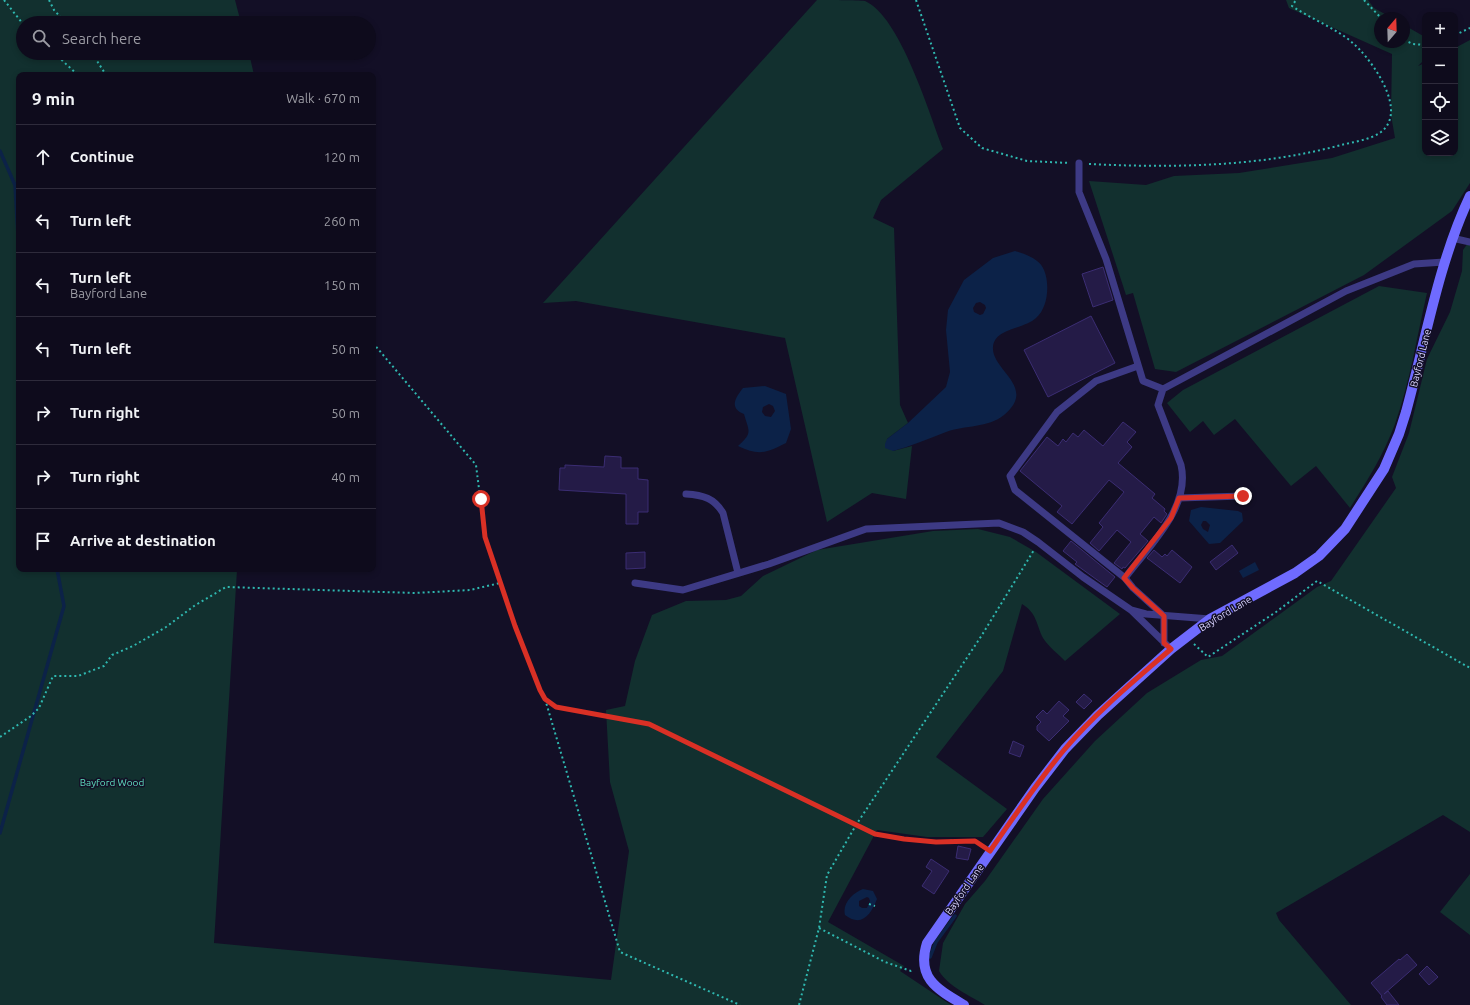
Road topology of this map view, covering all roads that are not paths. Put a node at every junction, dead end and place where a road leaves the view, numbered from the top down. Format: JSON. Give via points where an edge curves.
{"nodes":[{"id":1,"x":1079,"y":163,"type":"road end"},
{"id":2,"x":1470,"y":196,"type":"edge"},
{"id":3,"x":1452,"y":238,"type":"junction"},
{"id":4,"x":1470,"y":242,"type":"edge"},
{"id":5,"x":1444,"y":262,"type":"junction"},
{"id":6,"x":1138,"y":366,"type":"junction"},
{"id":7,"x":1163,"y":389,"type":"junction"},
{"id":8,"x":686,"y":494,"type":"dead end"},
{"id":9,"x":1243,"y":496,"type":"dead end"},
{"id":10,"x":1179,"y":498,"type":"junction"},
{"id":11,"x":738,"y":573,"type":"junction"},
{"id":12,"x":1124,"y":578,"type":"junction"},
{"id":13,"x":635,"y":583,"type":"dead end"},
{"id":14,"x":1131,"y":610,"type":"junction"},
{"id":15,"x":1164,"y":616,"type":"junction"},
{"id":16,"x":1210,"y":619,"type":"junction"},
{"id":17,"x":1168,"y":646,"type":"junction"},
{"id":18,"x":964,"y":1005,"type":"edge"}],
"edges":[{"from":1,"to":6,"type":"lane","via":[[1079,192],[1106,259]]},
{"from":2,"to":3,"type":"street","name":"Bayford Lane"},
{"from":3,"to":4,"type":"lane"},
{"from":3,"to":5,"type":"street","name":"Bayford Lane"},
{"from":5,"to":7,"type":"lane","via":[[1414,264],[1346,291]]},
{"from":5,"to":16,"type":"street","name":"Bayford Lane","via":[[1399,434],[1384,469],[1363,502],[1345,529],[1319,556],[1295,573]]},
{"from":6,"to":7,"type":"lane","via":[[1143,381]]},
{"from":6,"to":12,"type":"lane","via":[[1096,381],[1057,412],[1010,476],[1015,490]]},
{"from":7,"to":10,"type":"lane","via":[[1158,405],[1184,475]]},
{"from":8,"to":11,"type":"lane","via":[[699,494],[721,508]]},
{"from":9,"to":10,"type":"lane"},
{"from":10,"to":12,"type":"lane","via":[[1171,518]]},
{"from":11,"to":13,"type":"lane","via":[[683,590]]},
{"from":11,"to":14,"type":"lane","via":[[866,528],[999,523],[1023,532]]},
{"from":12,"to":15,"type":"lane"},
{"from":14,"to":15,"type":"lane"},
{"from":14,"to":17,"type":"lane"},
{"from":15,"to":16,"type":"lane"},
{"from":15,"to":17,"type":"lane"},
{"from":16,"to":17,"type":"street","name":"Bayford Lane"},
{"from":17,"to":18,"type":"street","name":"Bayford Lane","via":[[1065,749],[927,943],[924,969],[934,984]]}]}
